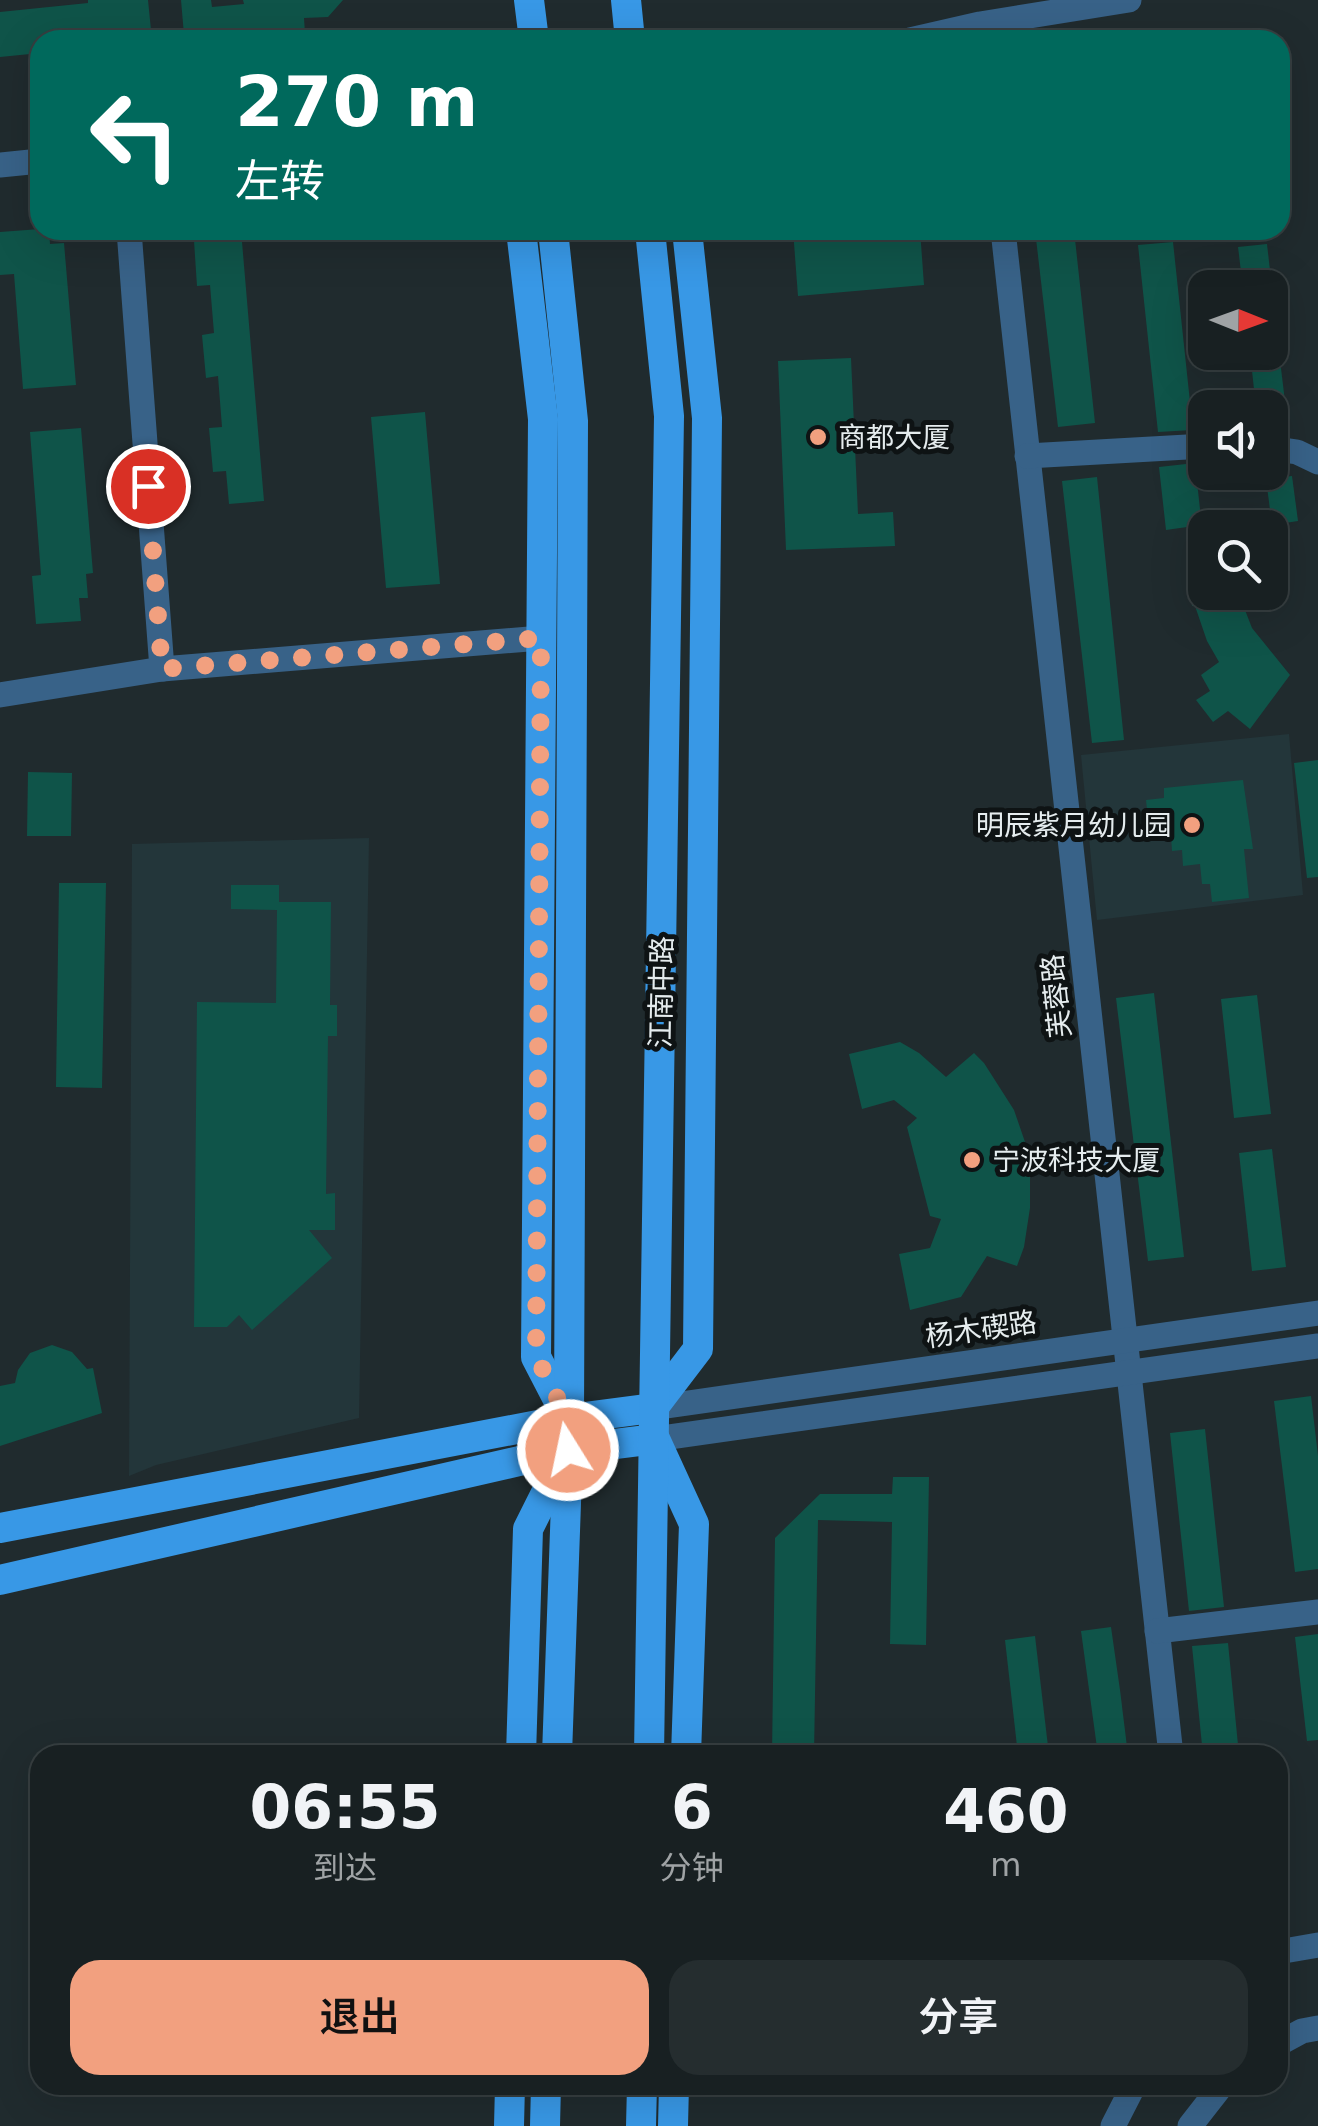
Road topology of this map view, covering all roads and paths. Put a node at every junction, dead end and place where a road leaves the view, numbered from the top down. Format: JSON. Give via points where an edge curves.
{"nodes":[{"id":1,"x":529,"y":0,"type":"edge"},
{"id":2,"x":626,"y":0,"type":"edge"},
{"id":3,"x":1129,"y":0,"type":"edge"},
{"id":4,"x":533,"y":30,"type":"edge"},
{"id":5,"x":629,"y":30,"type":"edge"},
{"id":6,"x":990,"y":30,"type":"edge"},
{"id":7,"x":30,"y":163,"type":"edge"},
{"id":8,"x":0,"y":165,"type":"edge"},
{"id":9,"x":129,"y":240,"type":"edge"},
{"id":10,"x":521,"y":240,"type":"edge"},
{"id":11,"x":554,"y":240,"type":"edge"},
{"id":12,"x":651,"y":240,"type":"edge"},
{"id":13,"x":688,"y":240,"type":"edge"},
{"id":14,"x":1003,"y":240,"type":"edge"},
{"id":15,"x":1188,"y":447,"type":"edge"},
{"id":16,"x":1288,"y":451,"type":"edge"},
{"id":17,"x":1027,"y":456,"type":"junction"},
{"id":18,"x":1318,"y":462,"type":"edge"},
{"id":19,"x":541,"y":638,"type":"junction"},
{"id":20,"x":162,"y":669,"type":"junction"},
{"id":21,"x":0,"y":695,"type":"edge"},
{"id":22,"x":1318,"y":1313,"type":"edge"},
{"id":23,"x":1124,"y":1339,"type":"junction"},
{"id":24,"x":1318,"y":1346,"type":"edge"},
{"id":25,"x":1128,"y":1372,"type":"junction"},
{"id":26,"x":653,"y":1408,"type":"junction"},
{"id":27,"x":568,"y":1434,"type":"junction"},
{"id":28,"x":655,"y":1439,"type":"junction"},
{"id":29,"x":0,"y":1528,"type":"edge"},
{"id":30,"x":0,"y":1580,"type":"edge"},
{"id":31,"x":1318,"y":1612,"type":"edge"},
{"id":32,"x":1156,"y":1630,"type":"junction"},
{"id":33,"x":521,"y":1745,"type":"edge"},
{"id":34,"x":557,"y":1745,"type":"edge"},
{"id":35,"x":649,"y":1745,"type":"edge"},
{"id":36,"x":686,"y":1745,"type":"edge"},
{"id":37,"x":1169,"y":1745,"type":"edge"},
{"id":38,"x":1318,"y":1945,"type":"edge"},
{"id":39,"x":1288,"y":1950,"type":"edge"},
{"id":40,"x":1318,"y":2028,"type":"edge"},
{"id":41,"x":1288,"y":2039,"type":"edge"},
{"id":42,"x":510,"y":2095,"type":"edge"},
{"id":43,"x":546,"y":2095,"type":"edge"},
{"id":44,"x":642,"y":2095,"type":"edge"},
{"id":45,"x":674,"y":2095,"type":"edge"},
{"id":46,"x":1129,"y":2095,"type":"edge"},
{"id":47,"x":1214,"y":2095,"type":"edge"},
{"id":48,"x":509,"y":2126,"type":"edge"},
{"id":49,"x":545,"y":2126,"type":"edge"},
{"id":50,"x":641,"y":2126,"type":"edge"},
{"id":51,"x":672,"y":2126,"type":"edge"},
{"id":52,"x":1113,"y":2126,"type":"edge"},
{"id":53,"x":1190,"y":2126,"type":"edge"}],
"edges":[{"from":1,"to":4,"type":"main road"},
{"from":2,"to":5,"type":"main road"},
{"from":3,"to":6,"type":"street"},
{"from":7,"to":8,"type":"street"},
{"from":9,"to":20,"type":"street"},
{"from":10,"to":19,"type":"main road","via":[[542,419]]},
{"from":11,"to":27,"type":"main road","via":[[573,420]]},
{"from":12,"to":26,"type":"main road","name":"江南中路","via":[[669,416]]},
{"from":13,"to":26,"type":"main road","via":[[707,418],[698,1349]]},
{"from":14,"to":17,"type":"street","name":"芙蓉路"},
{"from":15,"to":17,"type":"street"},
{"from":16,"to":18,"type":"street"},
{"from":17,"to":23,"type":"street","name":"芙蓉路"},
{"from":19,"to":20,"type":"street"},
{"from":19,"to":27,"type":"main road","via":[[536,1356]]},
{"from":20,"to":21,"type":"street"},
{"from":22,"to":23,"type":"street","name":"杨木碶路"},
{"from":23,"to":25,"type":"street","name":"芙蓉路"},
{"from":23,"to":26,"type":"street","name":"杨木碶路"},
{"from":24,"to":25,"type":"street"},
{"from":25,"to":28,"type":"street"},
{"from":25,"to":32,"type":"street","name":"芙蓉路"},
{"from":26,"to":27,"type":"main road"},
{"from":26,"to":28,"type":"main road","name":"江南中路"},
{"from":27,"to":28,"type":"main road"},
{"from":27,"to":29,"type":"main road"},
{"from":27,"to":30,"type":"main road"},
{"from":27,"to":33,"type":"main road","via":[[528,1529]]},
{"from":27,"to":34,"type":"main road"},
{"from":28,"to":35,"type":"main road","name":"江南中路"},
{"from":28,"to":36,"type":"main road","via":[[694,1524]]},
{"from":31,"to":32,"type":"street"},
{"from":32,"to":37,"type":"street","name":"芙蓉路"},
{"from":38,"to":39,"type":"street"},
{"from":40,"to":41,"type":"street"},
{"from":42,"to":48,"type":"main road"},
{"from":43,"to":49,"type":"main road"},
{"from":44,"to":50,"type":"main road"},
{"from":45,"to":51,"type":"main road"},
{"from":46,"to":52,"type":"street"},
{"from":47,"to":53,"type":"street"}]}
